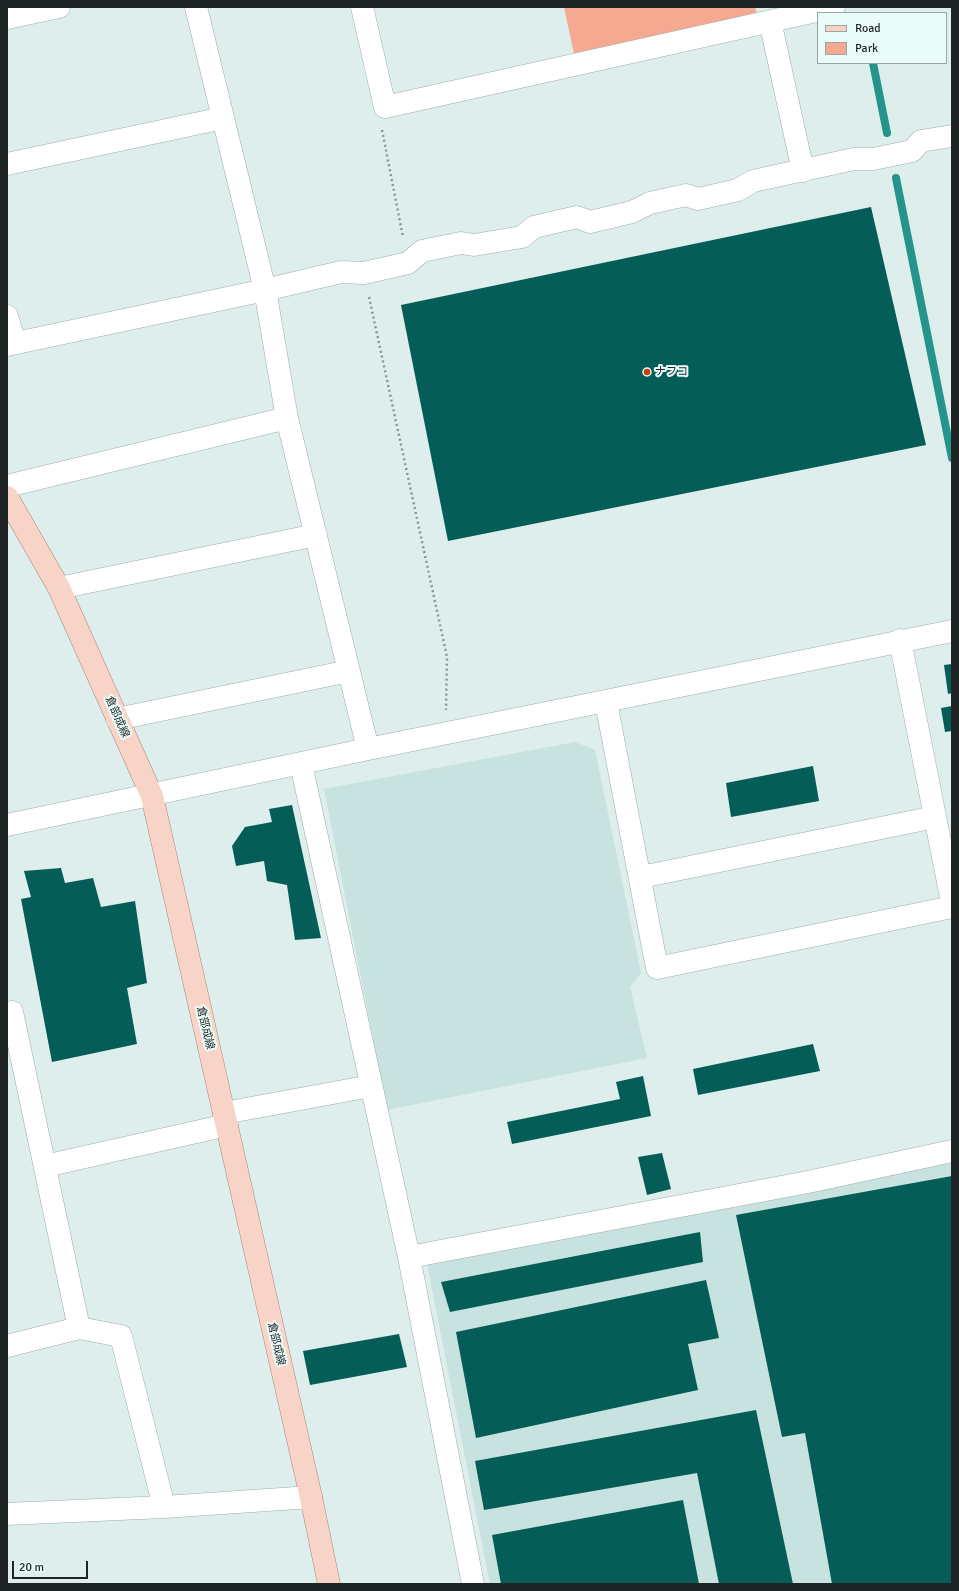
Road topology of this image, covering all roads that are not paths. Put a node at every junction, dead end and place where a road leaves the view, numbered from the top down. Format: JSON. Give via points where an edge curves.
{"nodes":[{"id":1,"x":59,"y":7,"type":"edge"},
{"id":2,"x":196,"y":7,"type":"edge"},
{"id":3,"x":362,"y":7,"type":"edge"},
{"id":4,"x":834,"y":7,"type":"edge"},
{"id":5,"x":7,"y":18,"type":"edge"},
{"id":6,"x":770,"y":22,"type":"junction"},
{"id":7,"x":223,"y":118,"type":"junction"},
{"id":8,"x":952,"y":136,"type":"edge"},
{"id":9,"x":7,"y":164,"type":"edge"},
{"id":10,"x":803,"y":171,"type":"junction"},
{"id":11,"x":265,"y":290,"type":"junction"},
{"id":12,"x":7,"y":316,"type":"edge"},
{"id":13,"x":11,"y":344,"type":"edge"},
{"id":14,"x":287,"y":418,"type":"junction"},
{"id":15,"x":7,"y":486,"type":"edge"},
{"id":16,"x":7,"y":497,"type":"edge"},
{"id":17,"x":316,"y":535,"type":"junction"},
{"id":18,"x":59,"y":588,"type":"junction"},
{"id":19,"x":952,"y":631,"type":"edge"},
{"id":20,"x":900,"y":640,"type":"junction"},
{"id":21,"x":349,"y":671,"type":"junction"},
{"id":22,"x":606,"y":702,"type":"junction"},
{"id":23,"x":118,"y":719,"type":"junction"},
{"id":24,"x":368,"y":749,"type":"junction"},
{"id":25,"x":301,"y":764,"type":"junction"},
{"id":26,"x":152,"y":796,"type":"junction"},
{"id":27,"x":935,"y":817,"type":"junction"},
{"id":28,"x":7,"y":825,"type":"edge"},
{"id":29,"x":641,"y":877,"type":"junction"},
{"id":30,"x":952,"y":902,"type":"edge"},
{"id":31,"x":952,"y":907,"type":"edge"},
{"id":32,"x":7,"y":1013,"type":"edge"},
{"id":33,"x":371,"y":1086,"type":"junction"},
{"id":34,"x":225,"y":1119,"type":"junction"},
{"id":35,"x":952,"y":1151,"type":"edge"},
{"id":36,"x":45,"y":1166,"type":"junction"},
{"id":37,"x":409,"y":1258,"type":"junction"},
{"id":38,"x":80,"y":1328,"type":"junction"},
{"id":39,"x":7,"y":1346,"type":"edge"},
{"id":40,"x":311,"y":1497,"type":"junction"},
{"id":41,"x":164,"y":1507,"type":"junction"},
{"id":42,"x":7,"y":1514,"type":"edge"},
{"id":43,"x":329,"y":1584,"type":"edge"},
{"id":44,"x":473,"y":1584,"type":"edge"}],
"edges":[{"from":1,"to":5,"type":"street"},
{"from":2,"to":7,"type":"street"},
{"from":3,"to":6,"type":"street","via":[[385,106]]},
{"from":4,"to":6,"type":"street"},
{"from":6,"to":10,"type":"street"},
{"from":7,"to":9,"type":"street"},
{"from":7,"to":11,"type":"street"},
{"from":8,"to":10,"type":"street","via":[[921,141],[912,151],[874,159],[854,159]]},
{"from":10,"to":11,"type":"street","via":[[753,181],[738,190],[698,199],[686,195],[650,202],[632,212],[590,222],[577,217],[534,227],[522,237],[474,245],[461,243],[422,251],[408,263],[364,273],[341,272]]},
{"from":11,"to":13,"type":"street"},
{"from":11,"to":14,"type":"street"},
{"from":12,"to":13,"type":"street"},
{"from":14,"to":15,"type":"street"},
{"from":14,"to":17,"type":"street"},
{"from":16,"to":18,"type":"main road","name":"倉部成線"},
{"from":17,"to":18,"type":"street"},
{"from":17,"to":21,"type":"street"},
{"from":18,"to":23,"type":"main road","name":"倉部成線"},
{"from":19,"to":20,"type":"street"},
{"from":20,"to":22,"type":"street"},
{"from":20,"to":27,"type":"street"},
{"from":21,"to":23,"type":"street"},
{"from":21,"to":24,"type":"street"},
{"from":22,"to":24,"type":"street"},
{"from":22,"to":29,"type":"street"},
{"from":23,"to":26,"type":"main road","name":"倉部成線"},
{"from":24,"to":25,"type":"street"},
{"from":25,"to":26,"type":"street"},
{"from":25,"to":33,"type":"street"},
{"from":26,"to":28,"type":"street"},
{"from":26,"to":34,"type":"main road","name":"倉部成線"},
{"from":27,"to":29,"type":"street"},
{"from":27,"to":30,"type":"street"},
{"from":29,"to":31,"type":"street","via":[[657,968]]},
{"from":32,"to":36,"type":"street","via":[[12,1012]]},
{"from":33,"to":34,"type":"street"},
{"from":33,"to":37,"type":"street"},
{"from":34,"to":36,"type":"street"},
{"from":34,"to":40,"type":"main road","name":"倉部成線"},
{"from":35,"to":37,"type":"street","via":[[808,1182]]},
{"from":36,"to":38,"type":"street"},
{"from":37,"to":44,"type":"street"},
{"from":38,"to":39,"type":"street"},
{"from":38,"to":41,"type":"street","via":[[121,1336]]},
{"from":40,"to":41,"type":"street"},
{"from":40,"to":43,"type":"main road","name":"倉部成線"},
{"from":41,"to":42,"type":"street"}]}
